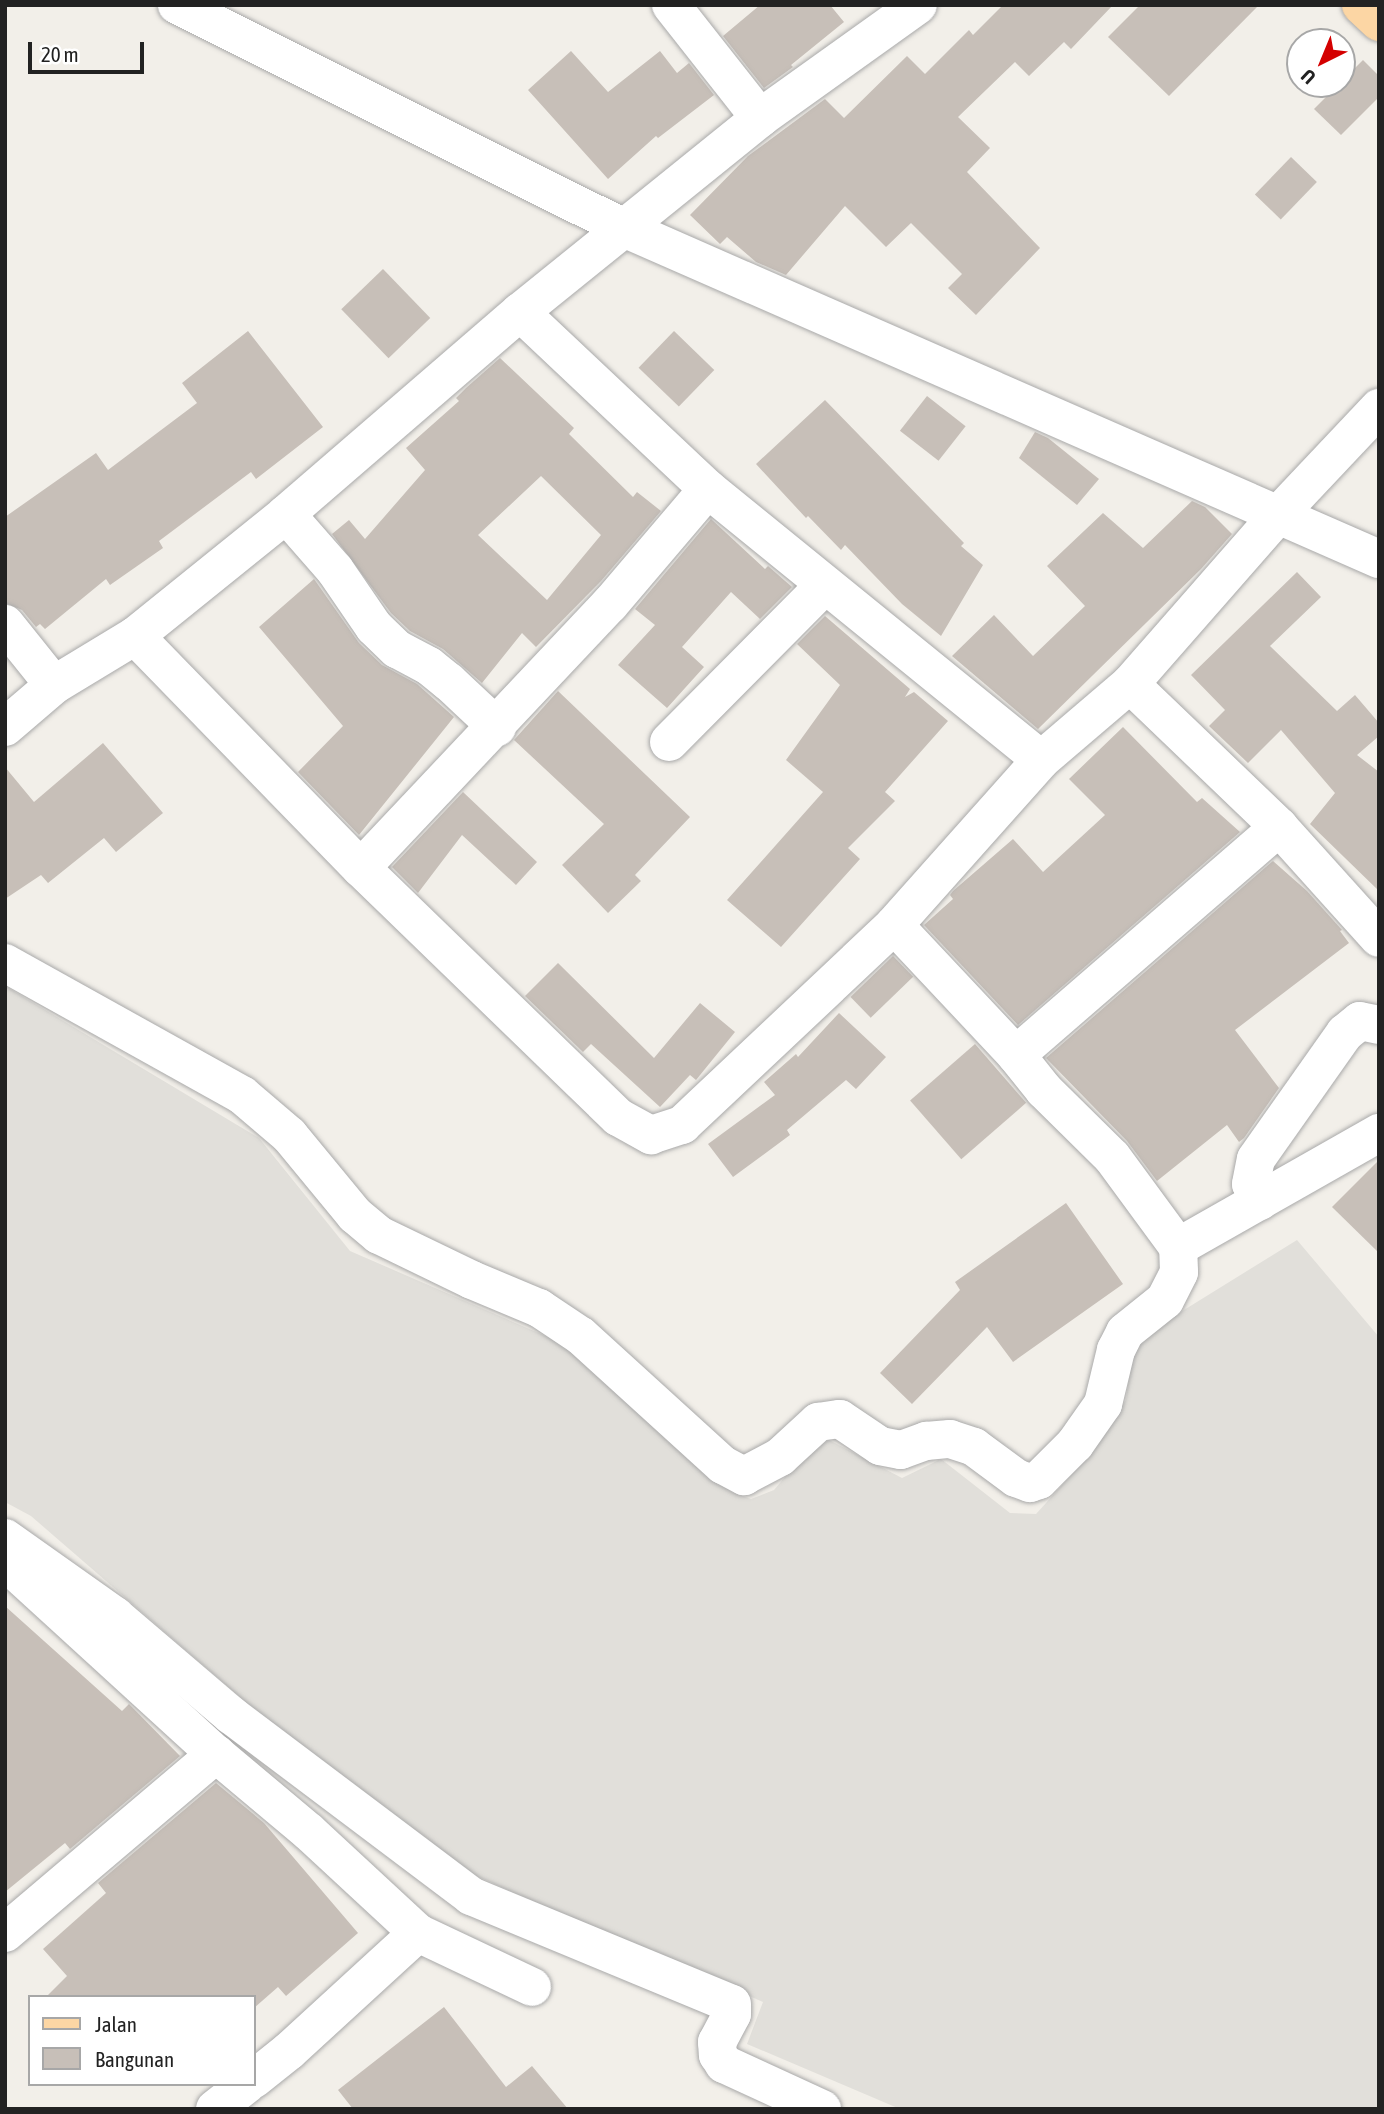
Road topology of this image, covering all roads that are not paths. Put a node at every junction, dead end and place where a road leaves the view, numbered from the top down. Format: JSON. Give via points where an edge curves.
{"nodes":[{"id":1,"x":177,"y":5,"type":"edge"},
{"id":2,"x":671,"y":5,"type":"edge"},
{"id":3,"x":918,"y":5,"type":"edge"},
{"id":4,"x":1361,"y":5,"type":"edge"},
{"id":5,"x":1379,"y":22,"type":"edge"},
{"id":6,"x":760,"y":118,"type":"junction"},
{"id":7,"x":626,"y":229,"type":"junction"},
{"id":8,"x":520,"y":312,"type":"junction"},
{"id":9,"x":1379,"y":408,"type":"edge"},
{"id":10,"x":708,"y":489,"type":"junction"},
{"id":11,"x":286,"y":514,"type":"junction"},
{"id":12,"x":1279,"y":514,"type":"junction"},
{"id":13,"x":1379,"y":559,"type":"edge"},
{"id":14,"x":825,"y":585,"type":"junction"},
{"id":15,"x":5,"y":624,"type":"edge"},
{"id":16,"x":135,"y":636,"type":"junction"},
{"id":17,"x":1130,"y":684,"type":"junction"},
{"id":18,"x":54,"y":685,"type":"junction"},
{"id":19,"x":5,"y":727,"type":"edge"},
{"id":20,"x":497,"y":727,"type":"junction"},
{"id":21,"x":669,"y":742,"type":"dead end"},
{"id":22,"x":1041,"y":760,"type":"junction"},
{"id":23,"x":1279,"y":827,"type":"junction"},
{"id":24,"x":361,"y":868,"type":"junction"},
{"id":25,"x":894,"y":925,"type":"junction"},
{"id":26,"x":1379,"y":938,"type":"edge"},
{"id":27,"x":5,"y":963,"type":"edge"},
{"id":28,"x":1379,"y":1025,"type":"edge"},
{"id":29,"x":1016,"y":1055,"type":"junction"},
{"id":30,"x":1379,"y":1133,"type":"edge"},
{"id":31,"x":1260,"y":1200,"type":"junction"},
{"id":32,"x":1178,"y":1247,"type":"junction"},
{"id":33,"x":5,"y":1538,"type":"edge"},
{"id":34,"x":5,"y":1562,"type":"edge"},
{"id":35,"x":216,"y":1754,"type":"junction"},
{"id":36,"x":6,"y":1930,"type":"edge"},
{"id":37,"x":418,"y":1933,"type":"junction"},
{"id":38,"x":532,"y":1987,"type":"dead end"},
{"id":39,"x":256,"y":2077,"type":"edge"},
{"id":40,"x":244,"y":2086,"type":"edge"},
{"id":41,"x":215,"y":2109,"type":"edge"},
{"id":42,"x":822,"y":2109,"type":"edge"}],
"edges":[{"from":1,"to":7,"type":"street"},
{"from":2,"to":6,"type":"street"},
{"from":3,"to":6,"type":"street"},
{"from":4,"to":5,"type":"main road"},
{"from":6,"to":7,"type":"street"},
{"from":7,"to":8,"type":"street"},
{"from":7,"to":12,"type":"street"},
{"from":8,"to":10,"type":"street"},
{"from":8,"to":11,"type":"street"},
{"from":9,"to":12,"type":"street"},
{"from":10,"to":14,"type":"street"},
{"from":10,"to":20,"type":"street"},
{"from":11,"to":16,"type":"street"},
{"from":11,"to":20,"type":"street","via":[[335,570],[374,628],[397,649],[449,682]]},
{"from":12,"to":13,"type":"street"},
{"from":12,"to":17,"type":"street"},
{"from":14,"to":21,"type":"street"},
{"from":14,"to":22,"type":"street"},
{"from":15,"to":18,"type":"street"},
{"from":16,"to":18,"type":"street"},
{"from":16,"to":24,"type":"street"},
{"from":17,"to":22,"type":"street"},
{"from":17,"to":23,"type":"street"},
{"from":18,"to":19,"type":"street"},
{"from":20,"to":24,"type":"street"},
{"from":22,"to":25,"type":"street"},
{"from":23,"to":26,"type":"street"},
{"from":23,"to":29,"type":"street"},
{"from":24,"to":25,"type":"street","via":[[618,1117],[651,1135],[682,1125]]},
{"from":25,"to":29,"type":"street"},
{"from":27,"to":32,"type":"street","via":[[242,1095],[289,1135],[355,1215],[379,1235],[550,1315],[581,1336],[723,1465],[744,1476],[780,1457],[818,1422],[840,1419],[880,1446],[901,1450],[950,1438],[974,1447],[1016,1478],[1030,1483],[1039,1480],[1075,1444],[1103,1404],[1125,1332],[1165,1300],[1179,1272]]},
{"from":28,"to":31,"type":"street","via":[[1360,1021],[1345,1033],[1256,1159],[1251,1184]]},
{"from":29,"to":32,"type":"street","via":[[1044,1090],[1112,1157]]},
{"from":30,"to":31,"type":"street"},
{"from":31,"to":32,"type":"street"},
{"from":33,"to":42,"type":"street","via":[[115,1616],[231,1715],[471,1896],[732,2004],[732,2014],[717,2042],[724,2064]]},
{"from":34,"to":35,"type":"street"},
{"from":35,"to":36,"type":"street"},
{"from":35,"to":37,"type":"street"},
{"from":37,"to":38,"type":"street"},
{"from":37,"to":39,"type":"street"},
{"from":40,"to":41,"type":"street"}]}
